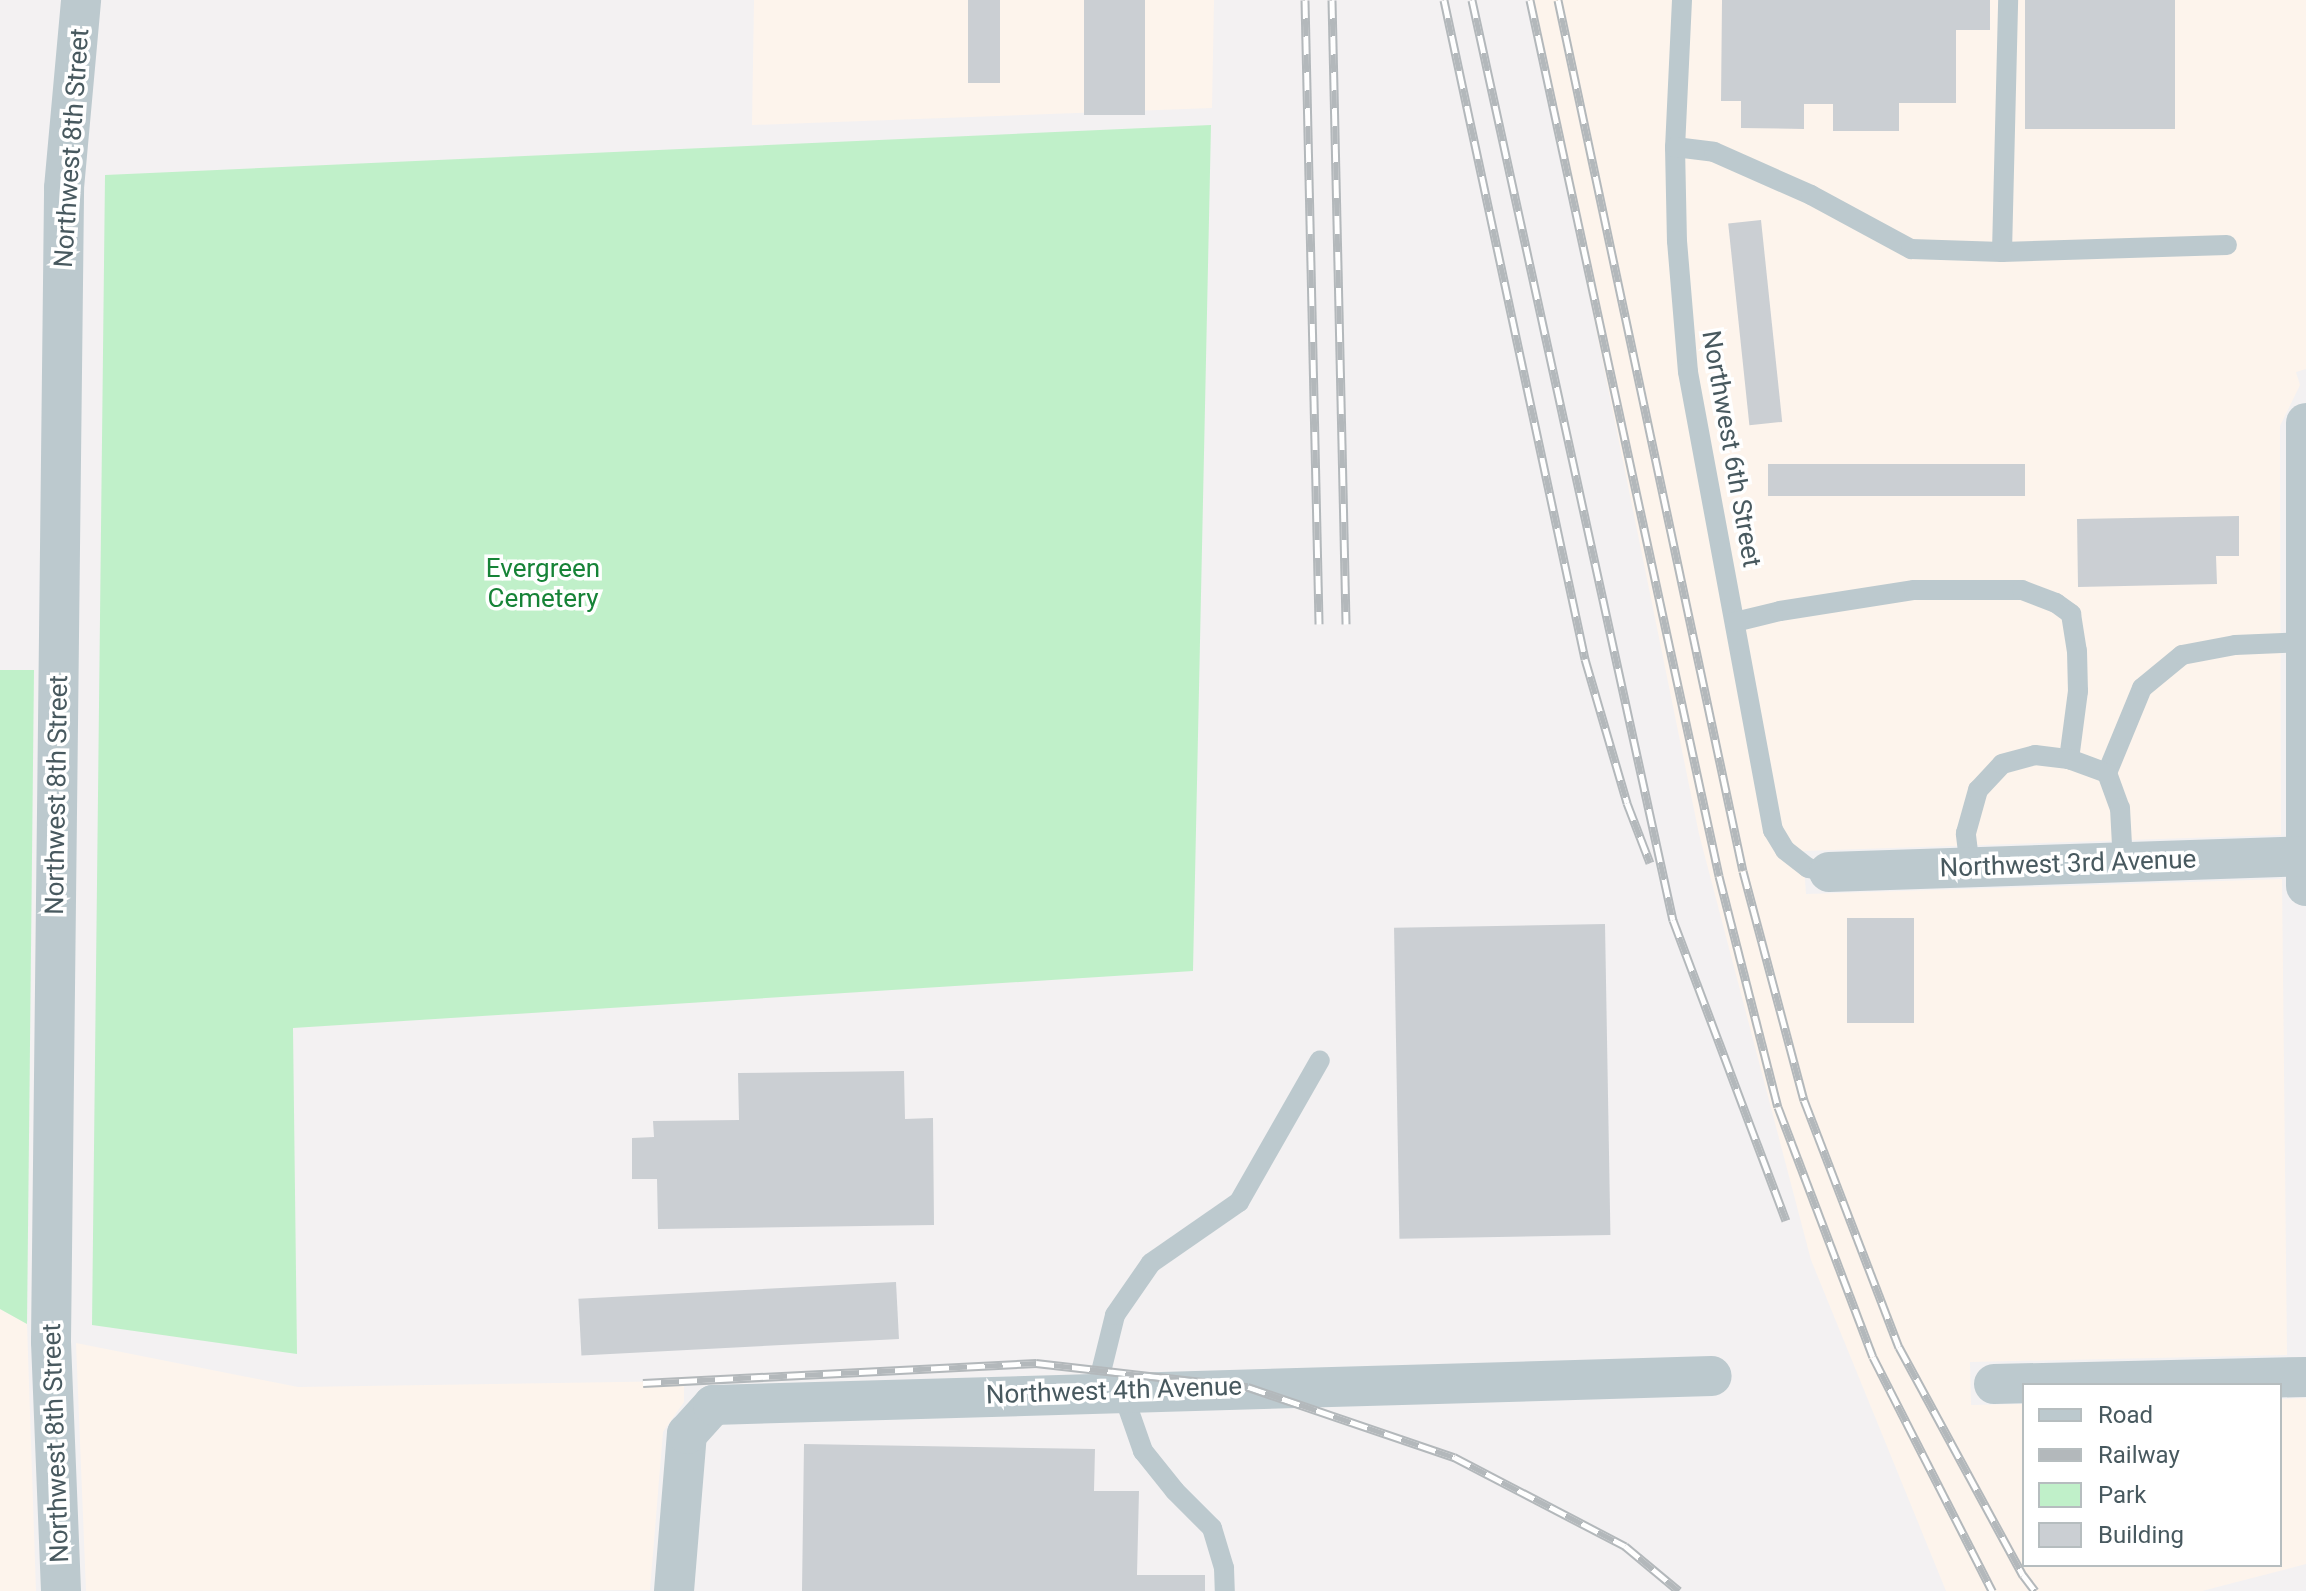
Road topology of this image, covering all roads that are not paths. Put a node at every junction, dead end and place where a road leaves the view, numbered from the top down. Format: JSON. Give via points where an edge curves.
{"nodes":[{"id":1,"x":81,"y":0,"type":"edge"},
{"id":2,"x":1682,"y":0,"type":"edge"},
{"id":3,"x":2008,"y":0,"type":"edge"},
{"id":4,"x":1675,"y":147,"type":"junction"},
{"id":5,"x":2227,"y":245,"type":"dead end"},
{"id":6,"x":2002,"y":252,"type":"junction"},
{"id":7,"x":2306,"y":423,"type":"edge"},
{"id":8,"x":1735,"y":622,"type":"junction"},
{"id":9,"x":2305,"y":642,"type":"edge"},
{"id":10,"x":2069,"y":759,"type":"junction"},
{"id":11,"x":2107,"y":773,"type":"junction"},
{"id":12,"x":2306,"y":856,"type":"edge"},
{"id":13,"x":2123,"y":863,"type":"junction"},
{"id":14,"x":1970,"y":868,"type":"junction"},
{"id":15,"x":1829,"y":872,"type":"joint"},
{"id":16,"x":2306,"y":886,"type":"edge"},
{"id":17,"x":1320,"y":1060,"type":"dead end"},
{"id":18,"x":1712,"y":1376,"type":"dead end"},
{"id":19,"x":2306,"y":1377,"type":"edge"},
{"id":20,"x":2022,"y":1383,"type":"edge"},
{"id":21,"x":2039,"y":1383,"type":"edge"},
{"id":22,"x":1994,"y":1384,"type":"dead end"},
{"id":23,"x":1109,"y":1392,"type":"junction"},
{"id":24,"x":61,"y":1591,"type":"edge"},
{"id":25,"x":674,"y":1591,"type":"edge"},
{"id":26,"x":1225,"y":1591,"type":"edge"}],
"edges":[{"from":1,"to":24,"type":"street","name":"Northwest 8th Street","via":[[64,188],[51,1341]]},
{"from":2,"to":4,"type":"lane","name":"Northwest 6th Street"},
{"from":3,"to":6,"type":"lane"},
{"from":4,"to":6,"type":"lane","via":[[1714,152],[1811,195],[1911,249]]},
{"from":4,"to":8,"type":"lane","name":"Northwest 6th Street","via":[[1688,372]]},
{"from":5,"to":6,"type":"lane"},
{"from":7,"to":9,"type":"street"},
{"from":8,"to":10,"type":"lane","via":[[1914,590],[2022,590],[2056,603],[2071,614],[2077,651]]},
{"from":8,"to":15,"type":"lane","name":"Northwest 6th Street","via":[[1773,830],[1785,850],[1808,868]]},
{"from":9,"to":11,"type":"lane","via":[[2235,645],[2182,655],[2142,688]]},
{"from":9,"to":12,"type":"street"},
{"from":10,"to":11,"type":"lane"},
{"from":10,"to":14,"type":"lane","via":[[2035,755],[2002,764],[1978,790],[1966,833]]},
{"from":11,"to":13,"type":"lane","via":[[2120,808]]},
{"from":12,"to":13,"type":"street","name":"Northwest 3rd Avenue"},
{"from":12,"to":16,"type":"street"},
{"from":13,"to":14,"type":"street","name":"Northwest 3rd Avenue"},
{"from":14,"to":15,"type":"street","name":"Northwest 3rd Avenue"},
{"from":17,"to":23,"type":"lane","via":[[1239,1202],[1151,1263],[1115,1315]]},
{"from":18,"to":23,"type":"street","name":"Northwest 4th Avenue"},
{"from":19,"to":21,"type":"street"},
{"from":20,"to":22,"type":"street"},
{"from":23,"to":25,"type":"street","name":"Northwest 4th Avenue","via":[[713,1405],[687,1434]]},
{"from":23,"to":26,"type":"lane","via":[[1143,1451],[1212,1528]]}]}
